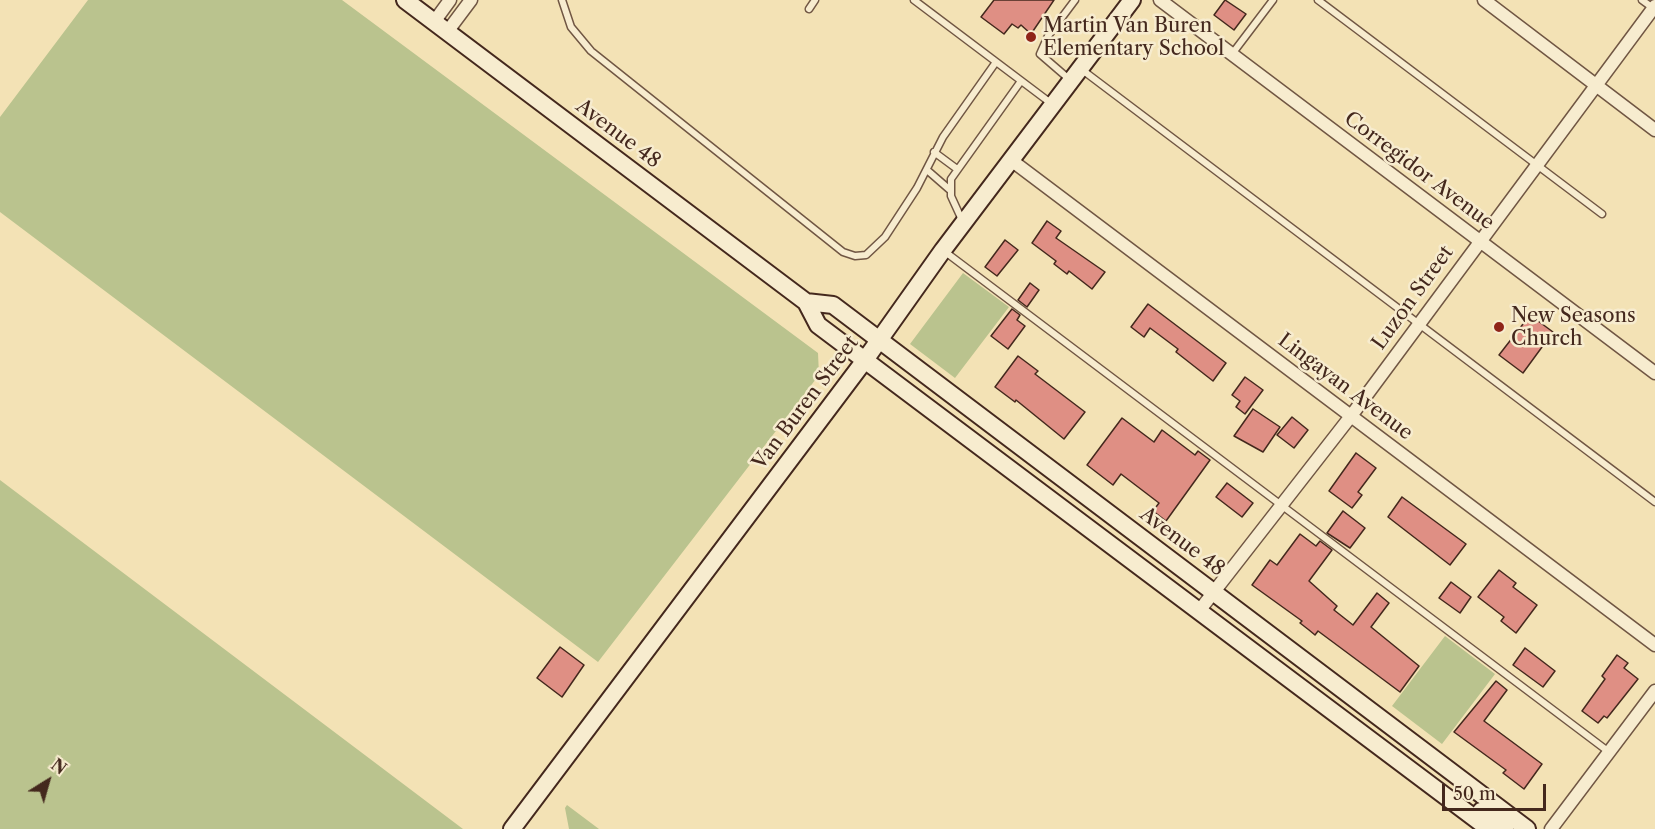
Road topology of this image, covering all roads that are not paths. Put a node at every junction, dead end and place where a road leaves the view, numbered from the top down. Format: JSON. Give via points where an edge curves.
{"nodes":[{"id":1,"x":405,"y":0,"type":"edge"},
{"id":2,"x":450,"y":0,"type":"edge"},
{"id":3,"x":471,"y":0,"type":"edge"},
{"id":4,"x":562,"y":0,"type":"edge"},
{"id":5,"x":815,"y":0,"type":"edge"},
{"id":6,"x":914,"y":0,"type":"edge"},
{"id":7,"x":1075,"y":0,"type":"edge"},
{"id":8,"x":1132,"y":0,"type":"edge"},
{"id":9,"x":1160,"y":0,"type":"edge"},
{"id":10,"x":1273,"y":0,"type":"edge"},
{"id":11,"x":1318,"y":0,"type":"edge"},
{"id":12,"x":1484,"y":0,"type":"edge"},
{"id":13,"x":1642,"y":0,"type":"edge"},
{"id":14,"x":1654,"y":7,"type":"edge"},
{"id":15,"x":808,"y":9,"type":"dead end"},
{"id":16,"x":440,"y":27,"type":"junction"},
{"id":17,"x":1232,"y":54,"type":"junction"},
{"id":18,"x":996,"y":62,"type":"junction"},
{"id":19,"x":1076,"y":75,"type":"junction"},
{"id":20,"x":1021,"y":81,"type":"junction"},
{"id":21,"x":1596,"y":86,"type":"junction"},
{"id":22,"x":1053,"y":105,"type":"junction"},
{"id":23,"x":1655,"y":130,"type":"edge"},
{"id":24,"x":934,"y":152,"type":"junction"},
{"id":25,"x":1011,"y":160,"type":"junction"},
{"id":26,"x":1536,"y":165,"type":"junction"},
{"id":27,"x":957,"y":169,"type":"junction"},
{"id":28,"x":927,"y":170,"type":"junction"},
{"id":29,"x":950,"y":190,"type":"junction"},
{"id":30,"x":1602,"y":214,"type":"dead end"},
{"id":31,"x":963,"y":224,"type":"junction"},
{"id":32,"x":1479,"y":240,"type":"junction"},
{"id":33,"x":943,"y":250,"type":"junction"},
{"id":34,"x":806,"y":302,"type":"junction"},
{"id":35,"x":1418,"y":323,"type":"junction"},
{"id":36,"x":879,"y":340,"type":"junction"},
{"id":37,"x":865,"y":360,"type":"junction"},
{"id":38,"x":1655,"y":373,"type":"edge"},
{"id":39,"x":1351,"y":416,"type":"junction"},
{"id":40,"x":1655,"y":502,"type":"edge"},
{"id":41,"x":1281,"y":505,"type":"junction"},
{"id":42,"x":1213,"y":592,"type":"junction"},
{"id":43,"x":1198,"y":611,"type":"junction"},
{"id":44,"x":1655,"y":645,"type":"edge"},
{"id":45,"x":1655,"y":691,"type":"edge"},
{"id":46,"x":1377,"y":746,"type":"junction"},
{"id":47,"x":1609,"y":752,"type":"junction"},
{"id":48,"x":512,"y":829,"type":"edge"},
{"id":49,"x":1489,"y":829,"type":"edge"},
{"id":50,"x":1505,"y":829,"type":"edge"},
{"id":51,"x":1527,"y":829,"type":"edge"},
{"id":52,"x":1551,"y":829,"type":"edge"}],
"edges":[{"from":1,"to":16,"type":"main road","name":"Avenue 48"},
{"from":2,"to":16,"type":"street"},
{"from":3,"to":16,"type":"street"},
{"from":4,"to":28,"type":"lane","via":[[571,27],[591,51],[843,252],[866,255],[876,248]]},
{"from":5,"to":15,"type":"lane"},
{"from":6,"to":18,"type":"lane"},
{"from":7,"to":19,"type":"lane","via":[[1048,36],[1040,54]]},
{"from":8,"to":19,"type":"main road","name":"Van Buren Street"},
{"from":9,"to":17,"type":"street","name":"Corregidor Avenue"},
{"from":10,"to":17,"type":"lane"},
{"from":11,"to":26,"type":"lane"},
{"from":12,"to":21,"type":"street"},
{"from":13,"to":14,"type":"lane"},
{"from":14,"to":21,"type":"street","name":"Luzon Street"},
{"from":16,"to":34,"type":"main road","name":"Avenue 48"},
{"from":17,"to":32,"type":"street","name":"Corregidor Avenue"},
{"from":18,"to":20,"type":"lane"},
{"from":18,"to":24,"type":"lane"},
{"from":19,"to":22,"type":"main road","name":"Van Buren Street"},
{"from":19,"to":35,"type":"lane"},
{"from":20,"to":22,"type":"lane"},
{"from":20,"to":27,"type":"lane"},
{"from":21,"to":23,"type":"street"},
{"from":21,"to":26,"type":"street","name":"Luzon Street"},
{"from":22,"to":25,"type":"main road","name":"Van Buren Street"},
{"from":24,"to":27,"type":"lane"},
{"from":24,"to":28,"type":"lane"},
{"from":25,"to":31,"type":"main road","name":"Van Buren Street"},
{"from":25,"to":39,"type":"street","name":"Lingayan Avenue"},
{"from":26,"to":30,"type":"lane"},
{"from":26,"to":32,"type":"street","name":"Luzon Street"},
{"from":27,"to":29,"type":"lane"},
{"from":28,"to":29,"type":"lane"},
{"from":29,"to":31,"type":"lane"},
{"from":31,"to":33,"type":"main road","name":"Van Buren Street"},
{"from":32,"to":35,"type":"street","name":"Luzon Street"},
{"from":32,"to":38,"type":"street","name":"Corregidor Avenue"},
{"from":33,"to":36,"type":"main road","name":"Van Buren Street"},
{"from":33,"to":41,"type":"lane"},
{"from":34,"to":36,"type":"main road","name":"Avenue 48","via":[[833,305]]},
{"from":34,"to":37,"type":"main road","name":"Avenue 48","via":[[818,325]]},
{"from":35,"to":39,"type":"street","name":"Luzon Street"},
{"from":35,"to":40,"type":"lane"},
{"from":36,"to":37,"type":"main road","name":"Van Buren Street"},
{"from":36,"to":42,"type":"main road","name":"Avenue 48"},
{"from":37,"to":43,"type":"main road","name":"Avenue 48"},
{"from":37,"to":48,"type":"main road","name":"Van Buren Street"},
{"from":39,"to":41,"type":"street","name":"Luzon Street"},
{"from":39,"to":44,"type":"street","name":"Lingayan Avenue"},
{"from":41,"to":42,"type":"street","name":"Luzon Street"},
{"from":41,"to":47,"type":"lane"},
{"from":42,"to":43,"type":"street","name":"Luzon Street"},
{"from":42,"to":51,"type":"main road","name":"Avenue 48"},
{"from":43,"to":46,"type":"main road","name":"Avenue 48"},
{"from":45,"to":47,"type":"street"},
{"from":46,"to":49,"type":"main road","name":"Avenue 48"},
{"from":46,"to":50,"type":"main road","via":[[1410,757]]},
{"from":47,"to":52,"type":"street"}]}
